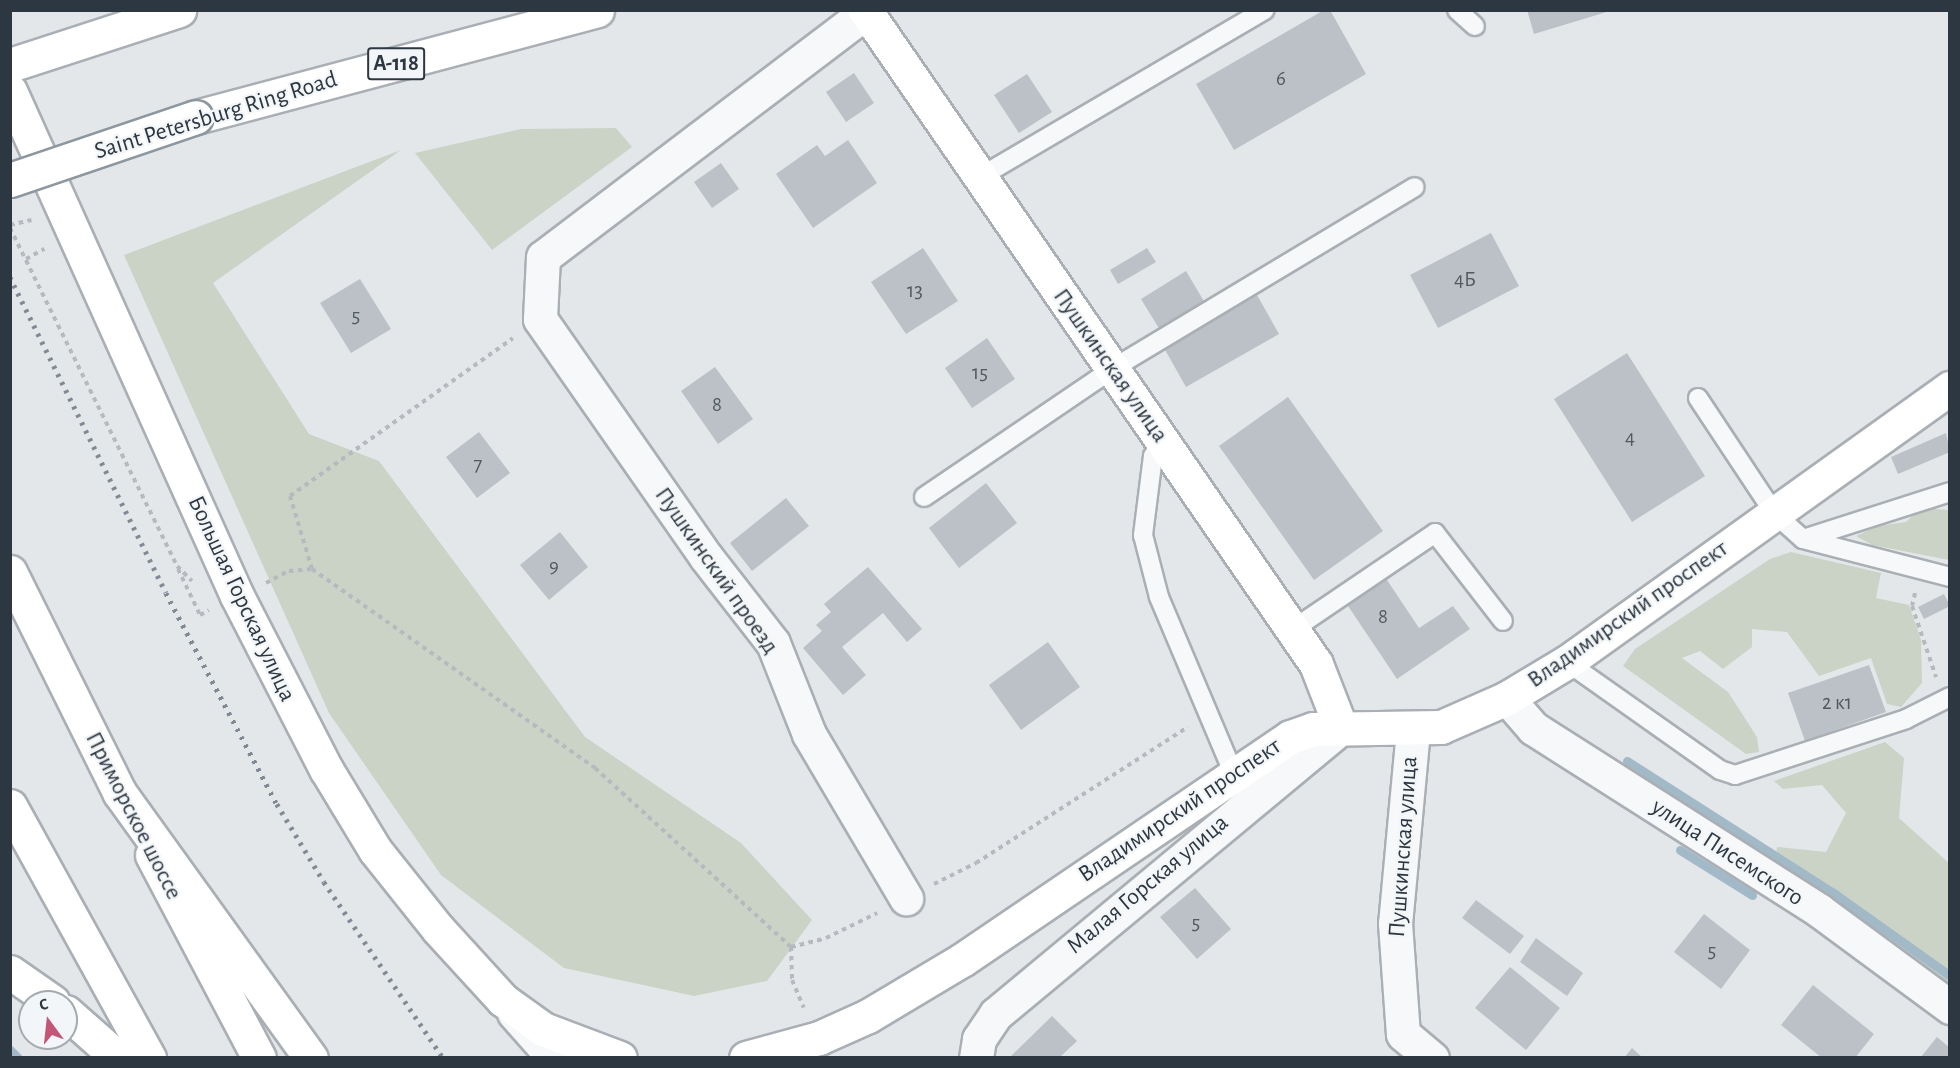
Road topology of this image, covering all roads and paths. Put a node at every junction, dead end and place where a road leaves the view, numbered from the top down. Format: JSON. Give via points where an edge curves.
{"nodes":[{"id":1,"x":597,"y":10,"type":"edge"},
{"id":2,"x":1265,"y":10,"type":"edge"},
{"id":3,"x":1457,"y":10,"type":"edge"},
{"id":4,"x":866,"y":11,"type":"edge"},
{"id":5,"x":170,"y":13,"type":"edge"},
{"id":6,"x":1475,"y":26,"type":"dead end"},
{"id":7,"x":10,"y":65,"type":"edge"},
{"id":8,"x":10,"y":91,"type":"edge"},
{"id":9,"x":980,"y":177,"type":"junction"},
{"id":10,"x":10,"y":180,"type":"edge"},
{"id":11,"x":1414,"y":187,"type":"dead end"},
{"id":12,"x":30,"y":218,"type":"dead end"},
{"id":13,"x":10,"y":226,"type":"edge"},
{"id":14,"x":45,"y":250,"type":"dead end"},
{"id":15,"x":26,"y":259,"type":"junction"},
{"id":16,"x":540,"y":319,"type":"junction"},
{"id":17,"x":1112,"y":369,"type":"junction"},
{"id":18,"x":1950,"y":388,"type":"edge"},
{"id":19,"x":1698,"y":398,"type":"dead end"},
{"id":20,"x":1164,"y":444,"type":"junction"},
{"id":21,"x":1950,"y":492,"type":"edge"},
{"id":22,"x":924,"y":497,"type":"dead end"},
{"id":23,"x":1774,"y":513,"type":"junction"},
{"id":24,"x":1803,"y":539,"type":"junction"},
{"id":25,"x":177,"y":566,"type":"junction"},
{"id":26,"x":312,"y":569,"type":"junction"},
{"id":27,"x":1920,"y":571,"type":"junction"},
{"id":28,"x":10,"y":572,"type":"edge"},
{"id":29,"x":1950,"y":577,"type":"edge"},
{"id":30,"x":266,"y":582,"type":"dead end"},
{"id":31,"x":190,"y":596,"type":"dead end"},
{"id":32,"x":207,"y":611,"type":"dead end"},
{"id":33,"x":1503,"y":621,"type":"dead end"},
{"id":34,"x":1292,"y":630,"type":"junction"},
{"id":35,"x":1567,"y":662,"type":"junction"},
{"id":36,"x":1507,"y":698,"type":"junction"},
{"id":37,"x":1947,"y":699,"type":"edge"},
{"id":38,"x":1211,"y":712,"type":"junction"},
{"id":39,"x":1341,"y":728,"type":"junction"},
{"id":40,"x":1413,"y":730,"type":"junction"},
{"id":41,"x":1233,"y":772,"type":"junction"},
{"id":42,"x":119,"y":792,"type":"junction"},
{"id":43,"x":10,"y":806,"type":"edge"},
{"id":44,"x":906,"y":898,"type":"junction"},
{"id":45,"x":791,"y":947,"type":"junction"},
{"id":46,"x":10,"y":972,"type":"edge"},
{"id":47,"x":36,"y":990,"type":"edge"},
{"id":48,"x":503,"y":1000,"type":"junction"},
{"id":49,"x":1950,"y":1007,"type":"edge"},
{"id":50,"x":809,"y":1020,"type":"dead end"},
{"id":51,"x":78,"y":1023,"type":"edge"},
{"id":52,"x":118,"y":1058,"type":"edge"},
{"id":53,"x":149,"y":1058,"type":"edge"},
{"id":54,"x":259,"y":1058,"type":"edge"},
{"id":55,"x":311,"y":1058,"type":"edge"},
{"id":56,"x":554,"y":1058,"type":"edge"},
{"id":57,"x":620,"y":1058,"type":"edge"},
{"id":58,"x":746,"y":1058,"type":"edge"},
{"id":59,"x":976,"y":1058,"type":"edge"},
{"id":60,"x":1432,"y":1058,"type":"edge"}],
"edges":[{"from":1,"to":10,"type":"main road","name":"Saint Petersburg Ring Road","number":"А-118","bridge":true,"via":[[195,117]]},
{"from":2,"to":9,"type":"lane"},
{"from":3,"to":6,"type":"lane"},
{"from":4,"to":9,"type":"main road","name":"Пушкинская улица"},
{"from":4,"to":16,"type":"street","via":[[543,257]]},
{"from":5,"to":7,"type":"main road"},
{"from":8,"to":48,"type":"main road","name":"Большая Горская улица","via":[[170,449],[290,704],[375,850],[438,930]]},
{"from":9,"to":17,"type":"main road","name":"Пушкинская улица"},
{"from":11,"to":17,"type":"lane"},
{"from":12,"to":13,"type":"path"},
{"from":13,"to":15,"type":"path"},
{"from":14,"to":15,"type":"path"},
{"from":15,"to":25,"type":"path"},
{"from":16,"to":26,"type":"path","via":[[290,496]]},
{"from":16,"to":44,"type":"street","name":"Пушкинский проезд","via":[[706,557],[773,643],[809,734]]},
{"from":17,"to":20,"type":"main road","name":"Пушкинская улица"},
{"from":17,"to":22,"type":"lane"},
{"from":18,"to":23,"type":"main road","name":"Владимирский проспект"},
{"from":19,"to":23,"type":"lane"},
{"from":20,"to":34,"type":"main road","name":"Пушкинская улица"},
{"from":20,"to":38,"type":"lane","via":[[1153,456],[1143,536],[1159,597]]},
{"from":21,"to":24,"type":"lane"},
{"from":23,"to":24,"type":"lane"},
{"from":23,"to":35,"type":"main road","name":"Владимирский проспект"},
{"from":24,"to":27,"type":"lane"},
{"from":25,"to":31,"type":"path"},
{"from":25,"to":32,"type":"path","via":[[192,580]]},
{"from":26,"to":30,"type":"path","via":[[289,571]]},
{"from":26,"to":45,"type":"path","via":[[595,768]]},
{"from":27,"to":29,"type":"lane"},
{"from":27,"to":37,"type":"path","via":[[1912,606]]},
{"from":28,"to":42,"type":"main road","name":"Приморское шоссе"},
{"from":33,"to":34,"type":"lane","via":[[1435,533]]},
{"from":34,"to":39,"type":"main road","name":"Пушкинская улица","via":[[1316,664]]},
{"from":35,"to":36,"type":"main road","name":"Владимирский проспект"},
{"from":35,"to":37,"type":"lane","via":[[1720,770],[1735,775],[1906,719]]},
{"from":36,"to":40,"type":"main road","name":"Владимирский проспект","via":[[1470,717]]},
{"from":36,"to":49,"type":"street","name":"улица Писемского","via":[[1533,728],[1820,911]]},
{"from":38,"to":41,"type":"lane"},
{"from":38,"to":44,"type":"path","via":[[976,863]]},
{"from":39,"to":40,"type":"main road","name":"Владимирский проспект"},
{"from":39,"to":41,"type":"main road","name":"Владимирский проспект","via":[[1313,729],[1290,737]]},
{"from":39,"to":59,"type":"street","name":"Малая Горская улица","via":[[996,1014],[979,1039]]},
{"from":40,"to":60,"type":"street","name":"Пушкинская улица","via":[[1395,923],[1403,1034]]},
{"from":41,"to":58,"type":"main road","name":"Владимирский проспект","via":[[962,960],[868,1016],[819,1038]]},
{"from":42,"to":54,"type":"main road","name":"Приморское шоссе"},
{"from":42,"to":55,"type":"main road"},
{"from":43,"to":53,"type":"main road"},
{"from":44,"to":45,"type":"path","via":[[826,938]]},
{"from":45,"to":50,"type":"path","via":[[792,980]]},
{"from":46,"to":47,"type":"main road"},
{"from":48,"to":56,"type":"street","name":"Большая Горская улица"},
{"from":48,"to":57,"type":"main road","via":[[543,1029]]},
{"from":51,"to":52,"type":"main road"}]}
